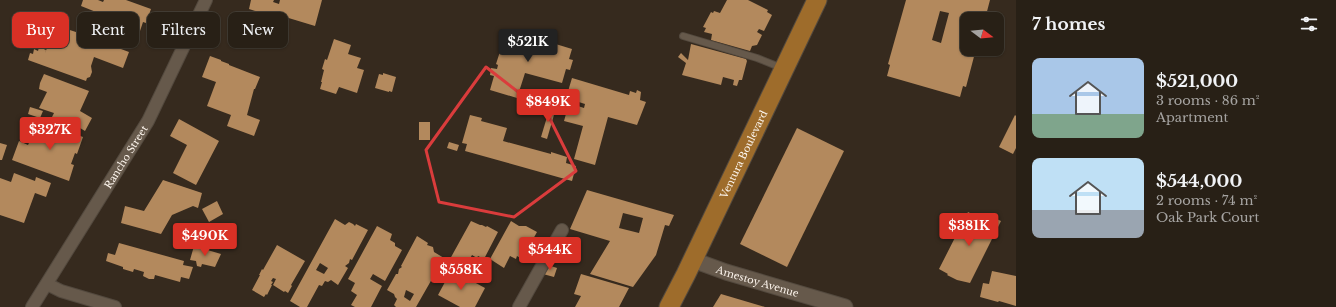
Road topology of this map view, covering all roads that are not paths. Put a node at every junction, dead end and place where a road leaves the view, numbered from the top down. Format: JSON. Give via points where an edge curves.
{"nodes":[{"id":1,"x":206,"y":0,"type":"edge"},
{"id":2,"x":817,"y":0,"type":"edge"},
{"id":3,"x":683,"y":36,"type":"dead end"},
{"id":4,"x":784,"y":69,"type":"junction"},
{"id":5,"x":562,"y":230,"type":"dead end"},
{"id":6,"x":693,"y":260,"type":"junction"},
{"id":7,"x":46,"y":284,"type":"junction"},
{"id":8,"x":830,"y":305,"type":"edge"},
{"id":9,"x":32,"y":307,"type":"edge"},
{"id":10,"x":115,"y":307,"type":"edge"},
{"id":11,"x":519,"y":307,"type":"edge"},
{"id":12,"x":669,"y":307,"type":"edge"},
{"id":13,"x":845,"y":307,"type":"edge"}],
"edges":[{"from":1,"to":7,"type":"street","name":"Rancho Street","via":[[148,121]]},
{"from":2,"to":4,"type":"main road","name":"Ventura Boulevard"},
{"from":3,"to":4,"type":"lane","via":[[757,58]]},
{"from":4,"to":6,"type":"main road","name":"Ventura Boulevard"},
{"from":5,"to":11,"type":"street"},
{"from":6,"to":8,"type":"street","name":"Amestoy Avenue"},
{"from":6,"to":12,"type":"main road","name":"Ventura Boulevard"},
{"from":7,"to":9,"type":"street","name":"Rancho Street"},
{"from":7,"to":10,"type":"street"},
{"from":8,"to":13,"type":"street","name":"Amestoy Avenue"}]}
